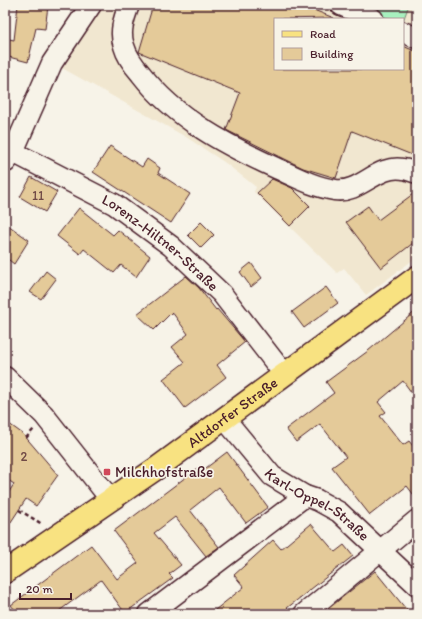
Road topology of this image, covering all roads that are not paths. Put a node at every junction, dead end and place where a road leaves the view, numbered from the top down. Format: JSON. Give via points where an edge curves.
{"nodes":[{"id":1,"x":91,"y":5,"type":"edge"},
{"id":2,"x":129,"y":5,"type":"edge"},
{"id":3,"x":341,"y":5,"type":"edge"},
{"id":4,"x":372,"y":18,"type":"edge"},
{"id":5,"x":404,"y":32,"type":"edge"},
{"id":6,"x":417,"y":38,"type":"edge"},
{"id":7,"x":8,"y":155,"type":"edge"},
{"id":8,"x":417,"y":173,"type":"edge"},
{"id":9,"x":417,"y":276,"type":"edge"},
{"id":10,"x":284,"y":374,"type":"junction"},
{"id":11,"x":5,"y":377,"type":"edge"},
{"id":12,"x":224,"y":418,"type":"junction"},
{"id":13,"x":305,"y":496,"type":"junction"},
{"id":14,"x":111,"y":500,"type":"junction"},
{"id":15,"x":417,"y":520,"type":"edge"},
{"id":16,"x":381,"y":551,"type":"junction"},
{"id":17,"x":5,"y":572,"type":"edge"},
{"id":18,"x":417,"y":585,"type":"edge"},
{"id":19,"x":149,"y":614,"type":"edge"},
{"id":20,"x":304,"y":614,"type":"edge"}],
"edges":[{"from":1,"to":7,"type":"street","via":[[52,64]]},
{"from":2,"to":8,"type":"street","via":[[122,22],[123,45],[132,62],[151,87],[180,114],[218,139],[316,187],[337,191],[351,189],[387,170],[402,168]]},
{"from":3,"to":4,"type":"street"},
{"from":5,"to":6,"type":"street"},
{"from":7,"to":10,"type":"street","name":"Lorenz-Hiltner-Straße","via":[[114,204],[170,246],[222,294]]},
{"from":9,"to":10,"type":"main road","name":"Altdorfer Straße"},
{"from":10,"to":12,"type":"main road","name":"Altdorfer Straße"},
{"from":11,"to":14,"type":"street","via":[[44,415]]},
{"from":12,"to":13,"type":"street","name":"Karl-Oppel-Straße","via":[[272,476]]},
{"from":12,"to":14,"type":"main road","name":"Altdorfer Straße"},
{"from":13,"to":16,"type":"street","name":"Karl-Oppel-Straße","via":[[339,512]]},
{"from":13,"to":19,"type":"street"},
{"from":14,"to":17,"type":"main road","name":"Altdorfer Straße"},
{"from":15,"to":16,"type":"street"},
{"from":16,"to":18,"type":"street","name":"Karl-Oppel-Straße"},
{"from":16,"to":20,"type":"street"}]}
